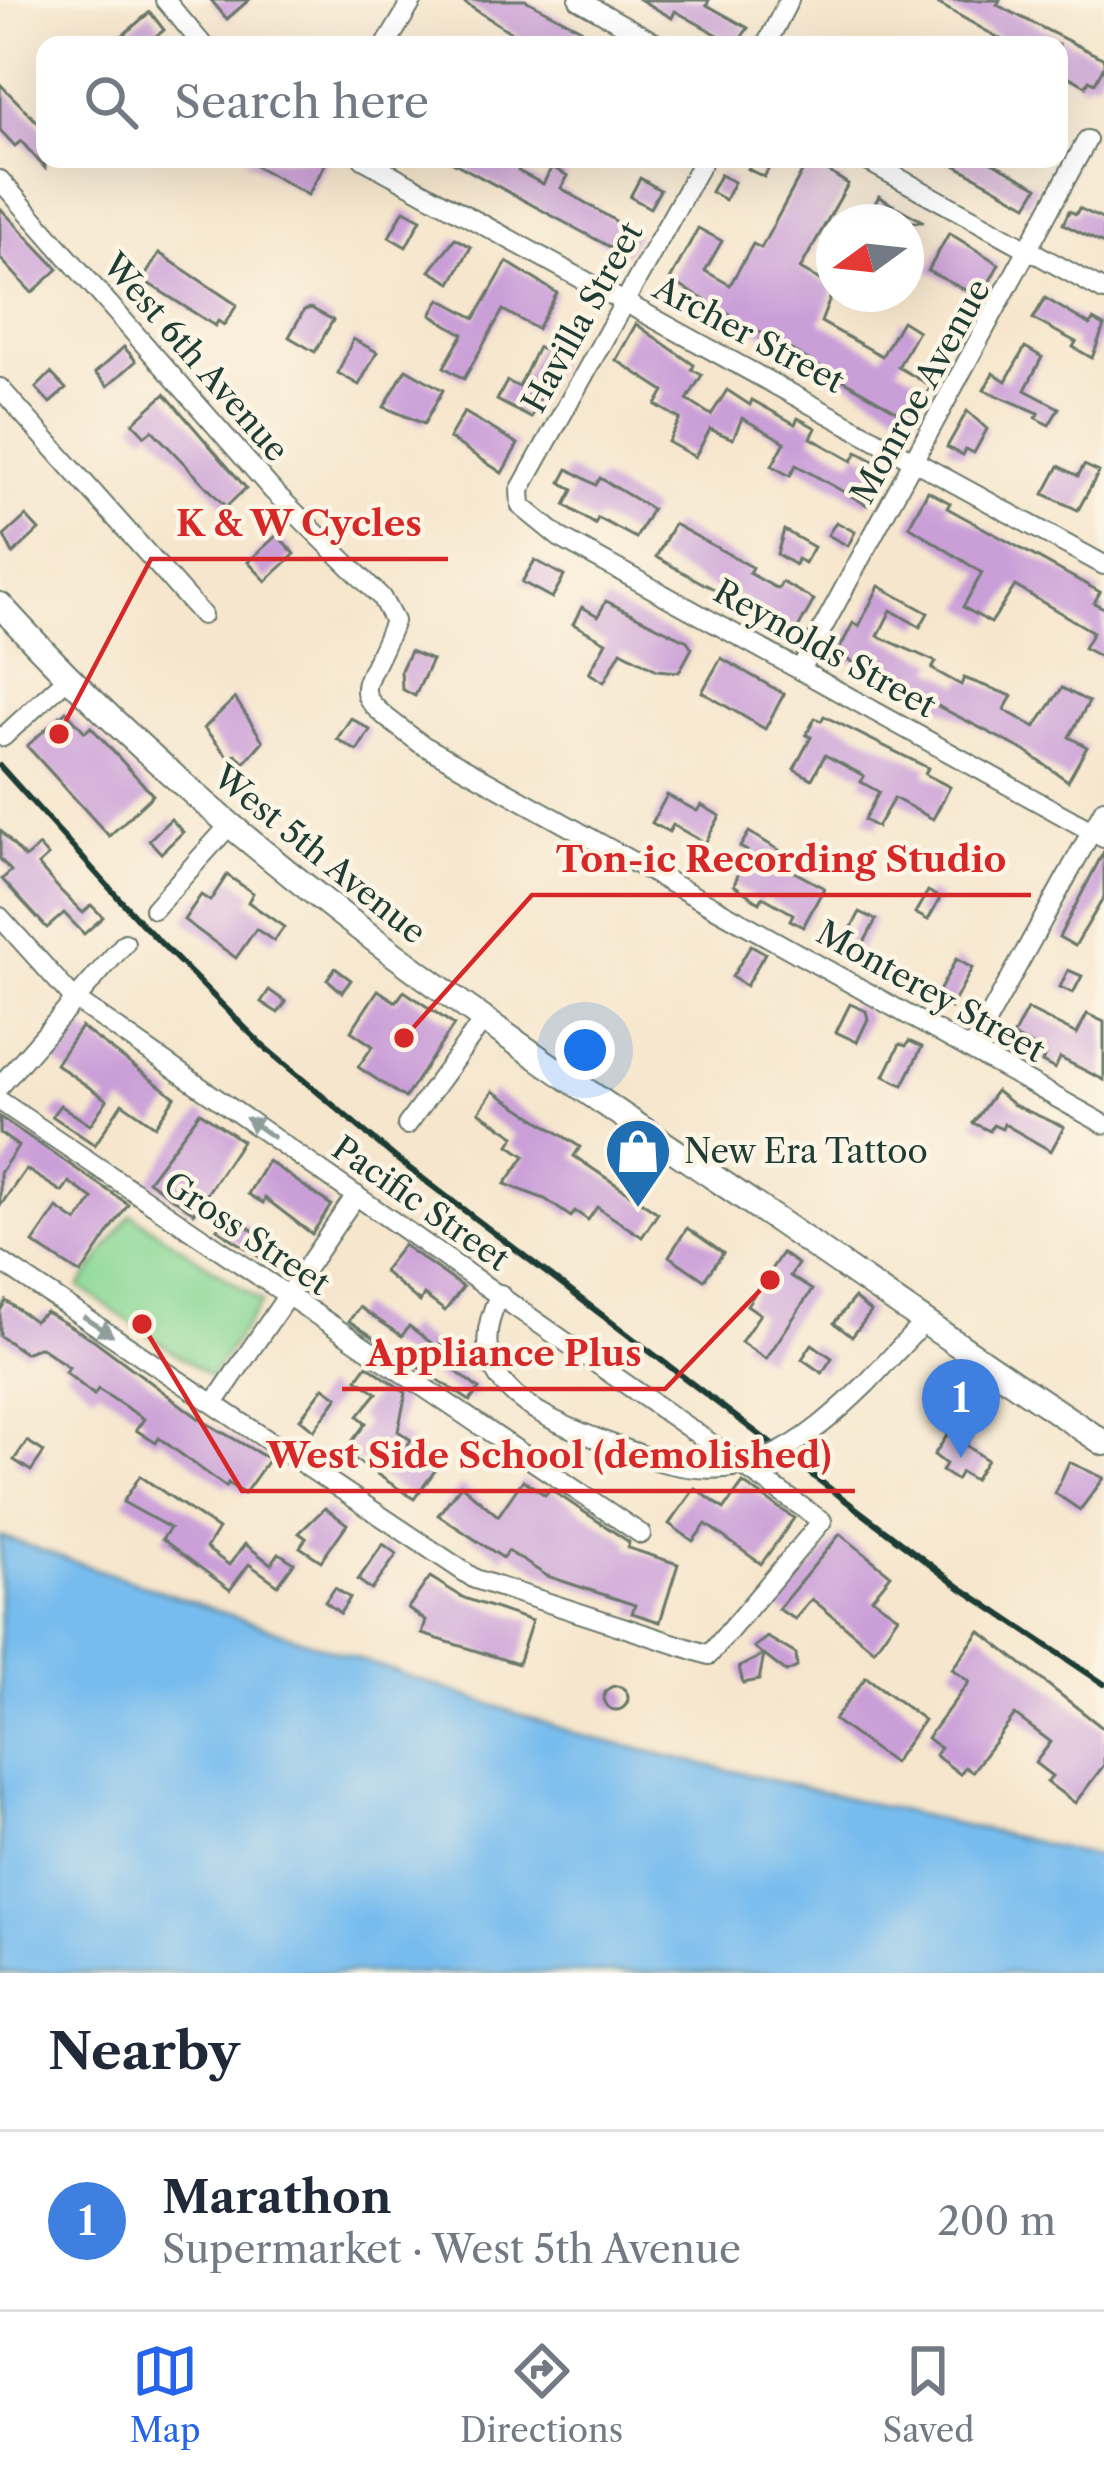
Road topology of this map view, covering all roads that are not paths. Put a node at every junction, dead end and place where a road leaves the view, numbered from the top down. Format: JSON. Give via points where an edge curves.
{"nodes":[{"id":1,"x":165,"y":0,"type":"edge"},
{"id":2,"x":413,"y":0,"type":"edge"},
{"id":3,"x":579,"y":0,"type":"edge"},
{"id":4,"x":790,"y":0,"type":"edge"},
{"id":5,"x":195,"y":36,"type":"edge"},
{"id":6,"x":391,"y":36,"type":"edge"},
{"id":7,"x":643,"y":36,"type":"edge"},
{"id":8,"x":771,"y":36,"type":"edge"},
{"id":9,"x":1087,"y":140,"type":"dead end"},
{"id":10,"x":380,"y":168,"type":"edge"},
{"id":11,"x":699,"y":168,"type":"edge"},
{"id":12,"x":880,"y":168,"type":"edge"},
{"id":13,"x":0,"y":180,"type":"edge"},
{"id":14,"x":1030,"y":250,"type":"junction"},
{"id":15,"x":1104,"y":291,"type":"edge"},
{"id":16,"x":623,"y":299,"type":"junction"},
{"id":17,"x":0,"y":388,"type":"edge"},
{"id":18,"x":918,"y":459,"type":"junction"},
{"id":19,"x":521,"y":506,"type":"joint"},
{"id":20,"x":1104,"y":566,"type":"edge"},
{"id":21,"x":0,"y":604,"type":"edge"},
{"id":22,"x":202,"y":615,"type":"dead end"},
{"id":23,"x":801,"y":668,"type":"junction"},
{"id":24,"x":67,"y":678,"type":"junction"},
{"id":25,"x":364,"y":688,"type":"joint"},
{"id":26,"x":3,"y":736,"type":"edge"},
{"id":27,"x":1104,"y":809,"type":"edge"},
{"id":28,"x":227,"y":828,"type":"junction"},
{"id":29,"x":1098,"y":834,"type":"edge"},
{"id":30,"x":154,"y":909,"type":"dead end"},
{"id":31,"x":0,"y":917,"type":"edge"},
{"id":32,"x":124,"y":943,"type":"dead end"},
{"id":33,"x":73,"y":998,"type":"junction"},
{"id":34,"x":482,"y":1022,"type":"junction"},
{"id":35,"x":972,"y":1048,"type":"junction"},
{"id":36,"x":0,"y":1086,"type":"edge"},
{"id":37,"x":0,"y":1101,"type":"edge"},
{"id":38,"x":1104,"y":1124,"type":"edge"},
{"id":39,"x":407,"y":1125,"type":"dead end"},
{"id":40,"x":356,"y":1195,"type":"junction"},
{"id":41,"x":0,"y":1262,"type":"edge"},
{"id":42,"x":500,"y":1294,"type":"junction"},
{"id":43,"x":289,"y":1298,"type":"junction"},
{"id":44,"x":926,"y":1320,"type":"junction"},
{"id":45,"x":215,"y":1402,"type":"junction"},
{"id":46,"x":1104,"y":1443,"type":"edge"},
{"id":47,"x":641,"y":1534,"type":"dead end"}],
"edges":[{"from":1,"to":5,"type":"street"},
{"from":2,"to":6,"type":"street"},
{"from":3,"to":7,"type":"street"},
{"from":4,"to":8,"type":"street"},
{"from":9,"to":14,"type":"street","name":"Monroe Avenue"},
{"from":10,"to":16,"type":"street","name":"Archer Street"},
{"from":11,"to":16,"type":"street","name":"Havilla Street"},
{"from":12,"to":14,"type":"street"},
{"from":13,"to":25,"type":"street","name":"West 6th Avenue","via":[[273,491],[381,597],[394,621]]},
{"from":14,"to":15,"type":"street"},
{"from":14,"to":18,"type":"street","name":"Monroe Avenue"},
{"from":16,"to":18,"type":"street","name":"Archer Street"},
{"from":16,"to":19,"type":"street","name":"Havilla Street","via":[[520,490]]},
{"from":17,"to":22,"type":"street"},
{"from":18,"to":20,"type":"street","name":"Archer Street"},
{"from":18,"to":23,"type":"street","name":"Monroe Avenue"},
{"from":19,"to":23,"type":"street","name":"Reynolds Street","via":[[559,537]]},
{"from":21,"to":24,"type":"main road","name":"West 5th Avenue"},
{"from":23,"to":29,"type":"street","name":"Reynolds Street"},
{"from":24,"to":26,"type":"street"},
{"from":24,"to":28,"type":"main road","name":"West 5th Avenue"},
{"from":25,"to":35,"type":"street","name":"Monterey Street","via":[[372,706],[421,744]]},
{"from":27,"to":29,"type":"street"},
{"from":28,"to":30,"type":"street"},
{"from":28,"to":34,"type":"main road","name":"West 5th Avenue"},
{"from":29,"to":35,"type":"street"},
{"from":31,"to":33,"type":"street","name":"Pacific Street"},
{"from":32,"to":33,"type":"street"},
{"from":33,"to":36,"type":"street"},
{"from":40,"to":33,"type":"street","name":"Pacific Street","one_way":true},
{"from":34,"to":39,"type":"street"},
{"from":34,"to":44,"type":"main road","name":"West 5th Avenue"},
{"from":35,"to":38,"type":"street","name":"Monterey Street"},
{"from":37,"to":43,"type":"street","name":"Gross Street"},
{"from":40,"to":42,"type":"street","name":"Pacific Street"},
{"from":40,"to":43,"type":"street"},
{"from":41,"to":45,"type":"street","one_way":true},
{"from":42,"to":44,"type":"street","bridge":true,"via":[[483,1347],[506,1391],[586,1434],[712,1471],[761,1461],[821,1427]]},
{"from":42,"to":45,"type":"street","name":"Pacific Street","via":[[822,1521],[709,1655],[475,1579]]},
{"from":43,"to":45,"type":"street"},
{"from":43,"to":47,"type":"street","name":"Gross Street"},
{"from":44,"to":46,"type":"main road","name":"West 5th Avenue"}]}
